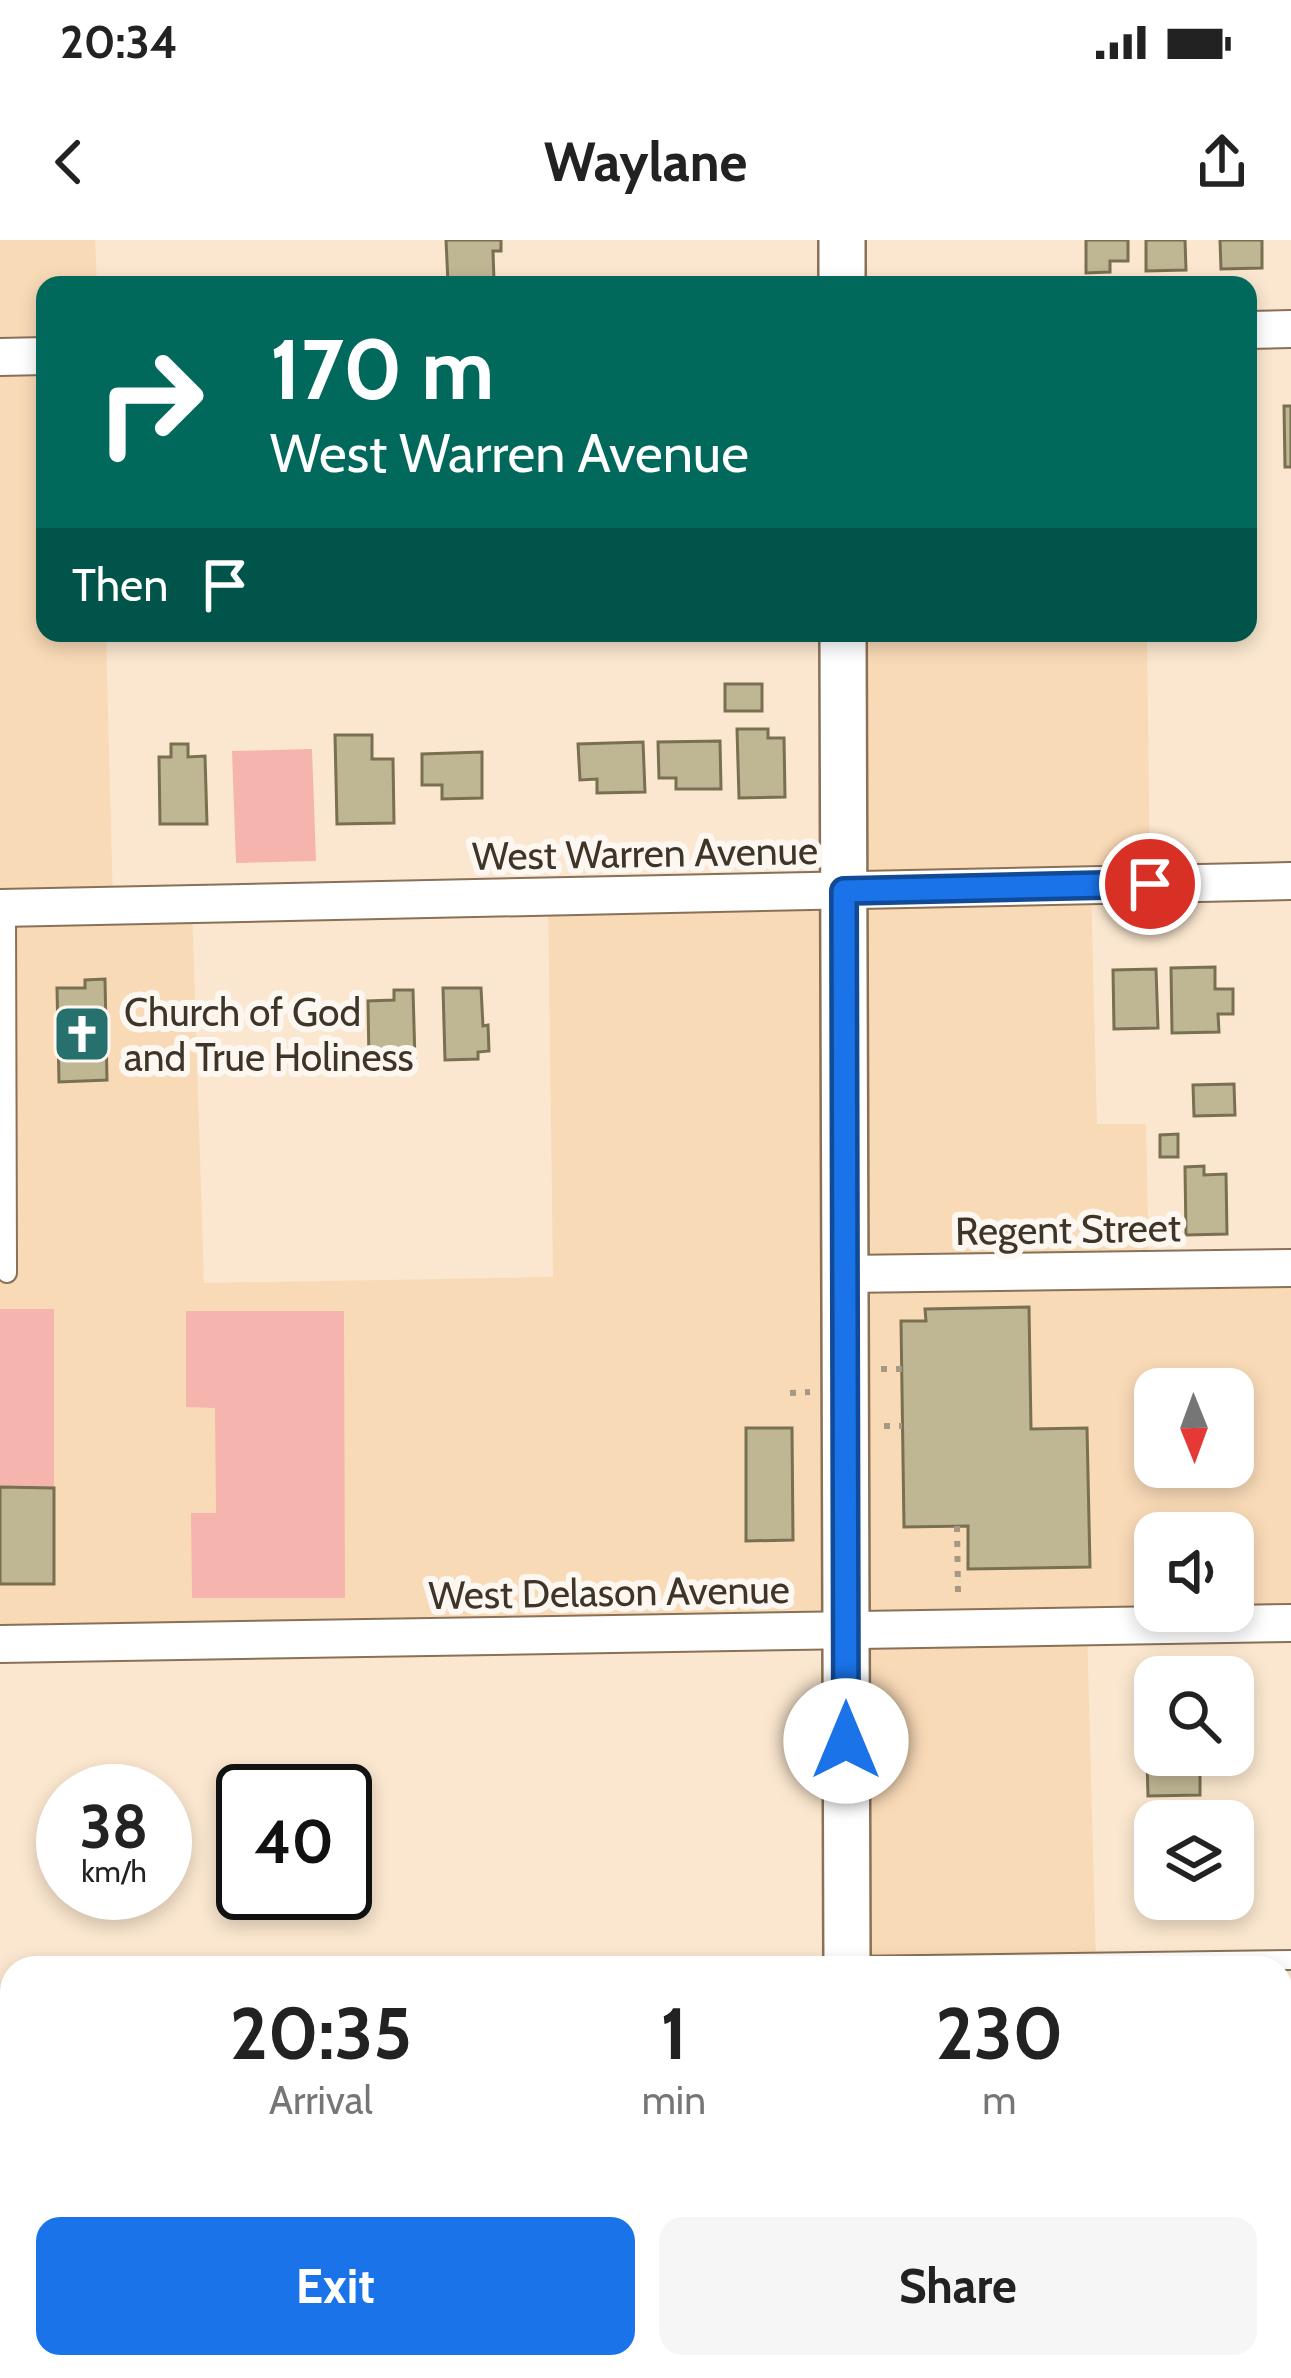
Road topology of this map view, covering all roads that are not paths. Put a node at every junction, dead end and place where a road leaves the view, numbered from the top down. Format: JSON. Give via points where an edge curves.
{"nodes":[{"id":1,"x":842,"y":240,"type":"edge"},
{"id":2,"x":842,"y":276,"type":"edge"},
{"id":3,"x":1291,"y":329,"type":"edge"},
{"id":4,"x":1257,"y":330,"type":"edge"},
{"id":5,"x":36,"y":356,"type":"edge"},
{"id":6,"x":0,"y":357,"type":"edge"},
{"id":7,"x":843,"y":642,"type":"edge"},
{"id":8,"x":1291,"y":880,"type":"edge"},
{"id":9,"x":844,"y":891,"type":"junction"},
{"id":10,"x":3,"y":908,"type":"edge"},
{"id":11,"x":1291,"y":1268,"type":"edge"},
{"id":12,"x":7,"y":1273,"type":"dead end"},
{"id":13,"x":845,"y":1274,"type":"junction"},
{"id":14,"x":1291,"y":1623,"type":"edge"},
{"id":15,"x":846,"y":1630,"type":"junction"},
{"id":16,"x":0,"y":1644,"type":"edge"},
{"id":17,"x":847,"y":1956,"type":"edge"}],
"edges":[{"from":1,"to":2,"type":"street"},
{"from":3,"to":4,"type":"street"},
{"from":5,"to":6,"type":"street"},
{"from":7,"to":9,"type":"street"},
{"from":8,"to":9,"type":"street","name":"West Warren Avenue"},
{"from":9,"to":10,"type":"street","name":"West Warren Avenue"},
{"from":9,"to":13,"type":"street"},
{"from":10,"to":12,"type":"lane"},
{"from":11,"to":13,"type":"street","name":"Regent Street"},
{"from":13,"to":15,"type":"street"},
{"from":14,"to":15,"type":"street","name":"West Delason Avenue"},
{"from":15,"to":16,"type":"street","name":"West Delason Avenue"},
{"from":15,"to":17,"type":"street"}]}
